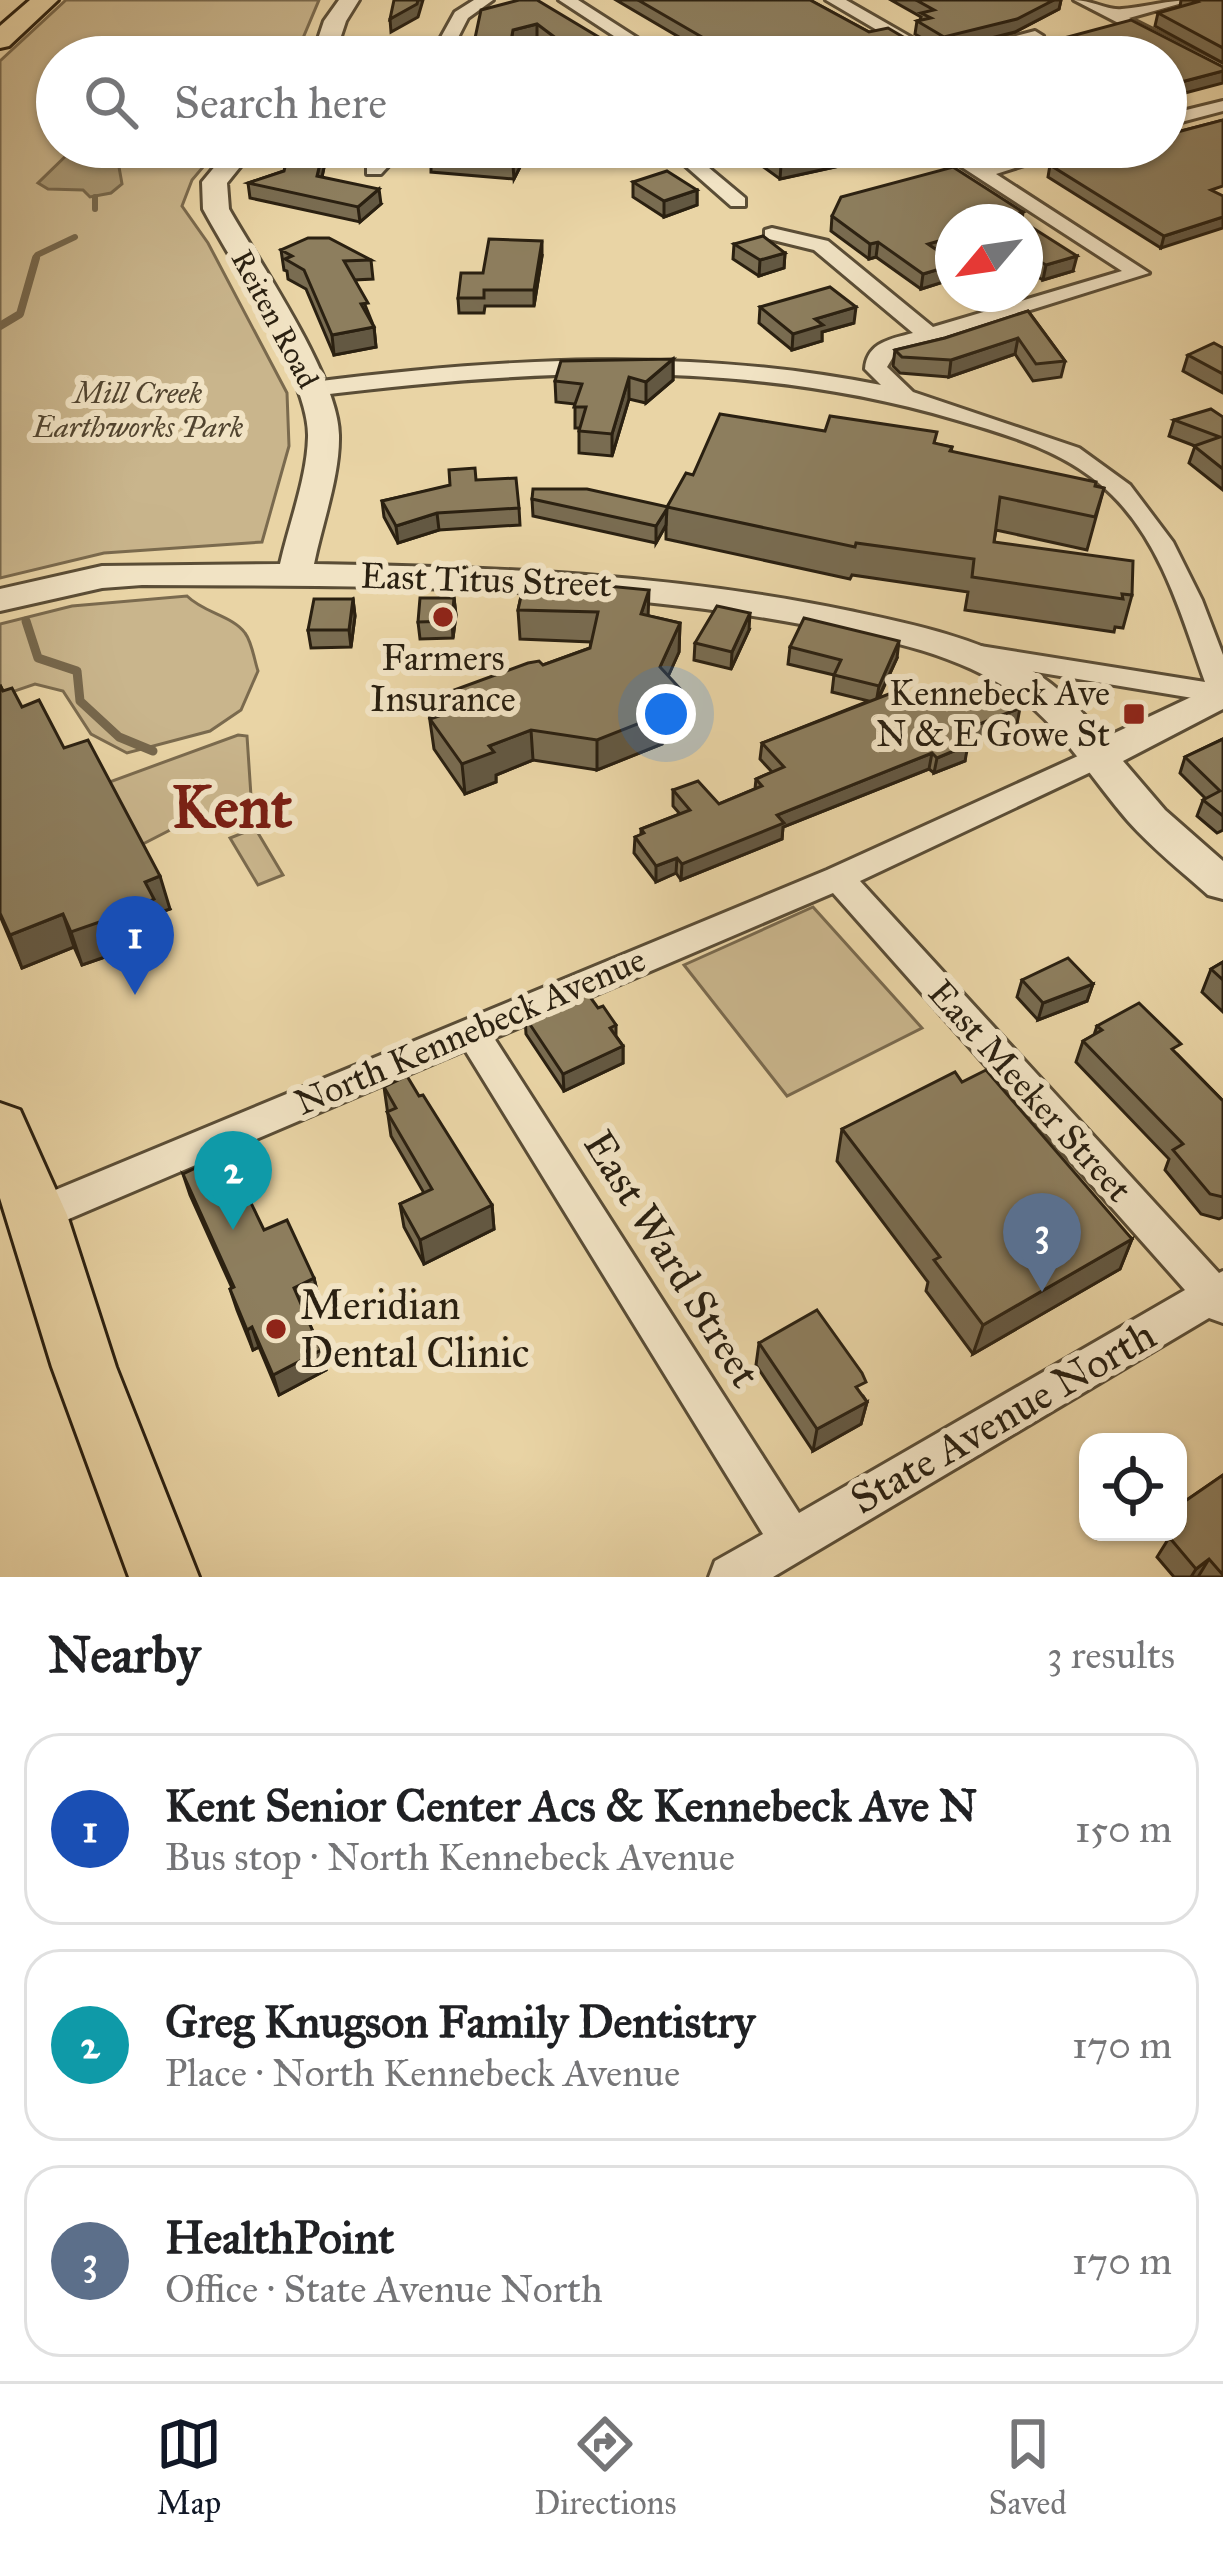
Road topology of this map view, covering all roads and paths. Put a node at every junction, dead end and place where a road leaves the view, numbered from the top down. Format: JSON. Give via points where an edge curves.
{"nodes":[{"id":1,"x":28,"y":0,"type":"edge"},
{"id":2,"x":45,"y":0,"type":"edge"},
{"id":3,"x":349,"y":0,"type":"edge"},
{"id":4,"x":485,"y":0,"type":"edge"},
{"id":5,"x":567,"y":0,"type":"edge"},
{"id":6,"x":834,"y":0,"type":"edge"},
{"id":7,"x":1082,"y":0,"type":"edge"},
{"id":8,"x":1185,"y":0,"type":"edge"},
{"id":9,"x":1115,"y":16,"type":"junction"},
{"id":10,"x":0,"y":24,"type":"edge"},
{"id":11,"x":330,"y":36,"type":"edge"},
{"id":12,"x":450,"y":36,"type":"edge"},
{"id":13,"x":624,"y":36,"type":"edge"},
{"id":14,"x":898,"y":36,"type":"edge"},
{"id":15,"x":1154,"y":36,"type":"edge"},
{"id":16,"x":0,"y":40,"type":"edge"},
{"id":17,"x":1187,"y":53,"type":"edge"},
{"id":18,"x":1223,"y":72,"type":"edge"},
{"id":19,"x":1223,"y":106,"type":"edge"},
{"id":20,"x":1187,"y":115,"type":"edge"},
{"id":21,"x":226,"y":168,"type":"edge"},
{"id":22,"x":698,"y":168,"type":"edge"},
{"id":23,"x":974,"y":168,"type":"edge"},
{"id":24,"x":996,"y":168,"type":"edge"},
{"id":25,"x":981,"y":172,"type":"junction"},
{"id":26,"x":737,"y":202,"type":"dead end"},
{"id":27,"x":772,"y":234,"type":"dead end"},
{"id":28,"x":928,"y":334,"type":"junction"},
{"id":29,"x":313,"y":388,"type":"junction"},
{"id":30,"x":902,"y":392,"type":"junction"},
{"id":31,"x":295,"y":575,"type":"junction"},
{"id":32,"x":0,"y":600,"type":"edge"},
{"id":33,"x":967,"y":652,"type":"junction"},
{"id":34,"x":1223,"y":694,"type":"edge"},
{"id":35,"x":1100,"y":756,"type":"junction"},
{"id":36,"x":838,"y":878,"type":"junction"},
{"id":37,"x":1223,"y":884,"type":"edge"},
{"id":38,"x":470,"y":1029,"type":"junction"},
{"id":39,"x":0,"y":1126,"type":"edge"},
{"id":40,"x":38,"y":1215,"type":"junction"},
{"id":41,"x":1220,"y":1296,"type":"edge"},
{"id":42,"x":792,"y":1541,"type":"junction"},
{"id":43,"x":164,"y":1577,"type":"edge"},
{"id":44,"x":731,"y":1577,"type":"edge"}],
"edges":[{"from":1,"to":10,"type":"main road"},
{"from":2,"to":16,"type":"main road"},
{"from":3,"to":11,"type":"street"},
{"from":4,"to":12,"type":"street","via":[[461,14]]},
{"from":5,"to":13,"type":"street"},
{"from":6,"to":14,"type":"street"},
{"from":7,"to":9,"type":"street"},
{"from":8,"to":9,"type":"street"},
{"from":9,"to":15,"type":"street"},
{"from":17,"to":18,"type":"street"},
{"from":19,"to":20,"type":"street"},
{"from":21,"to":29,"type":"street","name":"Reiten Road","via":[[214,182],[216,209]]},
{"from":22,"to":26,"type":"street"},
{"from":23,"to":25,"type":"street"},
{"from":24,"to":25,"type":"street"},
{"from":25,"to":28,"type":"street","via":[[1139,273]]},
{"from":27,"to":28,"type":"street","via":[[820,245]]},
{"from":28,"to":30,"type":"street","via":[[877,357],[876,369]]},
{"from":29,"to":30,"type":"street","via":[[485,369],[681,365],[777,370]]},
{"from":29,"to":31,"type":"street","name":"Reiten Road","via":[[324,437]]},
{"from":30,"to":34,"type":"street","via":[[1096,468],[1175,560]]},
{"from":31,"to":32,"type":"street","name":"East Titus Street","via":[[102,577]]},
{"from":31,"to":33,"type":"street","name":"East Titus Street","via":[[667,588]]},
{"from":33,"to":34,"type":"street","name":"East Titus Street"},
{"from":33,"to":35,"type":"street","name":"East Titus Street","via":[[1022,680]]},
{"from":34,"to":35,"type":"street"},
{"from":35,"to":36,"type":"street","name":"North Kennebeck Avenue"},
{"from":35,"to":37,"type":"street","name":"East Titus Street","via":[[1147,817]]},
{"from":36,"to":38,"type":"street","name":"North Kennebeck Avenue"},
{"from":36,"to":41,"type":"street","name":"East Meeker Street"},
{"from":38,"to":40,"type":"street","name":"North Kennebeck Avenue"},
{"from":38,"to":42,"type":"street","name":"East Ward Street"},
{"from":39,"to":40,"type":"main road"},
{"from":40,"to":43,"type":"main road","via":[[84,1367]]},
{"from":41,"to":42,"type":"street","name":"State Avenue North"},
{"from":42,"to":44,"type":"street","name":"State Avenue North"}]}
